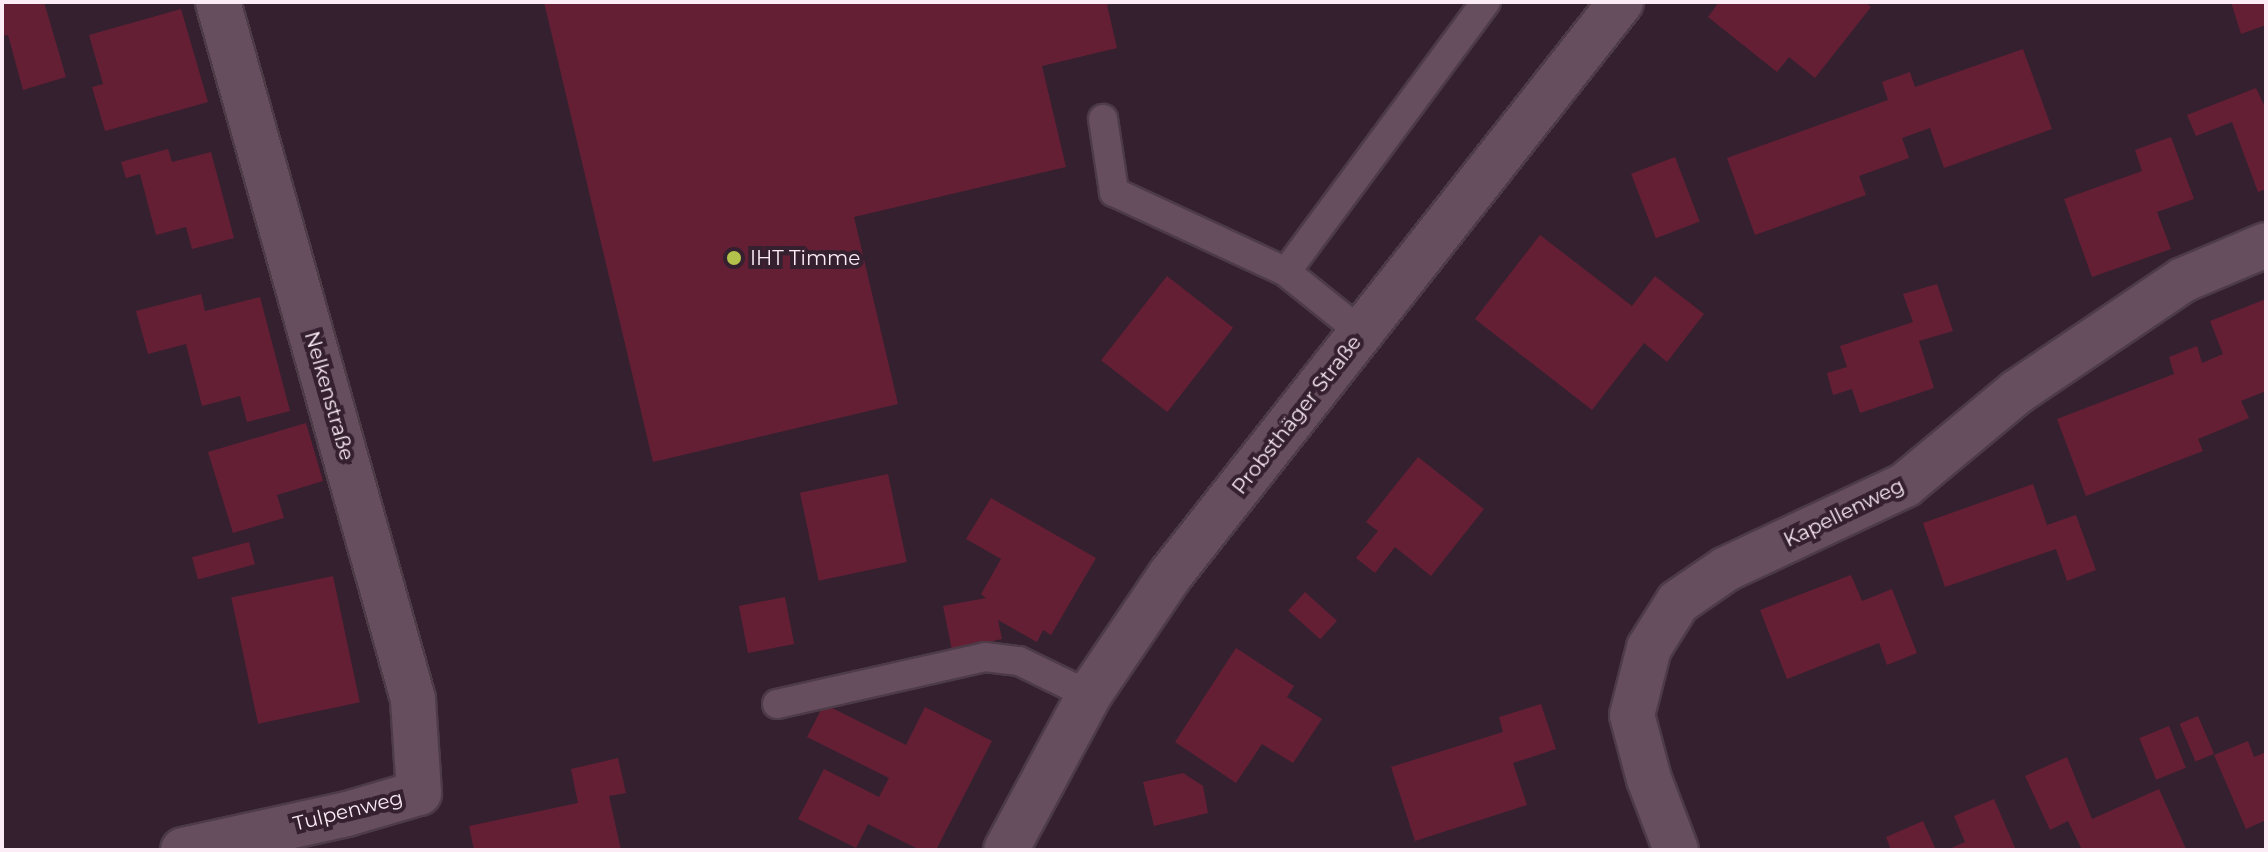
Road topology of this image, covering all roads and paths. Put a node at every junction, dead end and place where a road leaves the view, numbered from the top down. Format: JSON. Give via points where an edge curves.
{"nodes":[{"id":1,"x":218,"y":2,"type":"edge"},
{"id":2,"x":1486,"y":2,"type":"edge"},
{"id":3,"x":1621,"y":2,"type":"edge"},
{"id":4,"x":1103,"y":119,"type":"dead end"},
{"id":5,"x":2266,"y":245,"type":"edge"},
{"id":6,"x":1286,"y":272,"type":"junction"},
{"id":7,"x":1362,"y":333,"type":"junction"},
{"id":8,"x":1089,"y":695,"type":"junction"},
{"id":9,"x":777,"y":704,"type":"dead end"},
{"id":10,"x":419,"y":793,"type":"joint"},
{"id":11,"x":183,"y":850,"type":"edge"},
{"id":12,"x":1006,"y":850,"type":"edge"},
{"id":13,"x":1676,"y":850,"type":"edge"}],
"edges":[{"from":1,"to":10,"type":"street","name":"Nelkenstraße","via":[[413,699]]},
{"from":2,"to":6,"type":"lane"},
{"from":3,"to":7,"type":"street","name":"Probsthäger Straße"},
{"from":4,"to":6,"type":"lane","via":[[1114,192]]},
{"from":5,"to":13,"type":"street","name":"Kapellenweg","via":[[2183,280],[2017,392],[1905,485],[1726,569],[1678,602],[1649,648],[1632,715]]},
{"from":6,"to":7,"type":"lane"},
{"from":7,"to":8,"type":"street","name":"Probsthäger Straße","via":[[1171,574]]},
{"from":8,"to":9,"type":"lane","via":[[1019,661],[985,657]]},
{"from":8,"to":12,"type":"street","name":"Probsthäger Straße"},
{"from":10,"to":11,"type":"street","name":"Tulpenweg"}]}
